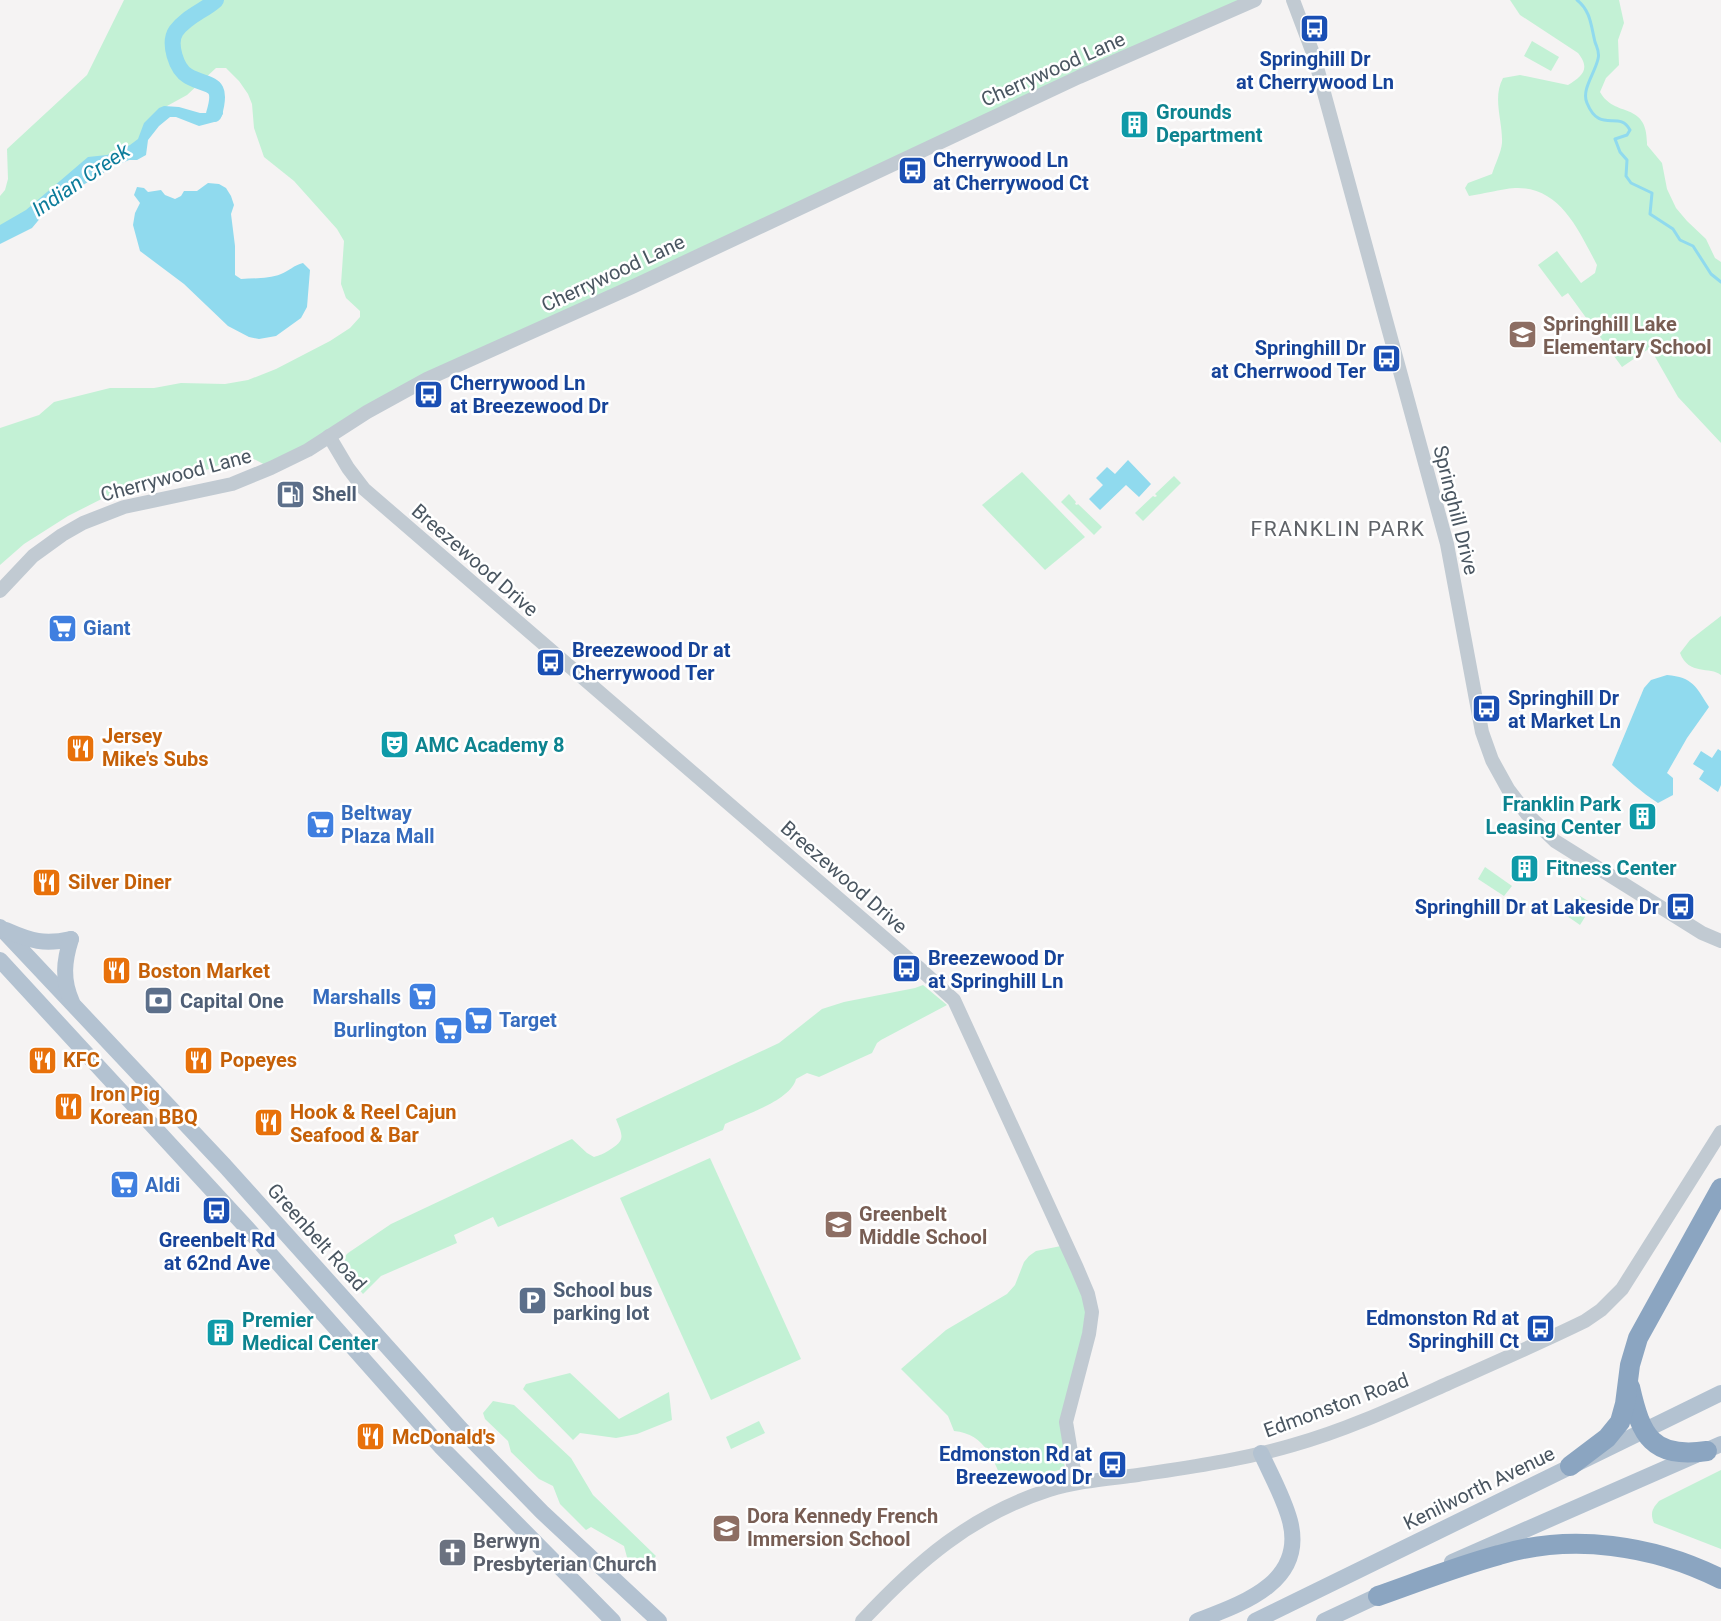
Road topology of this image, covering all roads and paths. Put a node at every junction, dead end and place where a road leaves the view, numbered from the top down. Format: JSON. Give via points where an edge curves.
{"nodes":[{"id":1,"x":1255,"y":0,"type":"edge"},
{"id":2,"x":1293,"y":0,"type":"edge"},
{"id":3,"x":329,"y":436,"type":"junction"},
{"id":4,"x":0,"y":591,"type":"edge"},
{"id":5,"x":0,"y":927,"type":"edge"},
{"id":6,"x":1706,"y":936,"type":"junction"},
{"id":7,"x":1721,"y":941,"type":"edge"},
{"id":8,"x":1721,"y":949,"type":"edge"},
{"id":9,"x":0,"y":960,"type":"edge"},
{"id":10,"x":76,"y":1008,"type":"junction"},
{"id":11,"x":1721,"y":1132,"type":"edge"},
{"id":12,"x":1721,"y":1188,"type":"edge"},
{"id":13,"x":1628,"y":1378,"type":"junction"},
{"id":14,"x":1721,"y":1393,"type":"edge"},
{"id":15,"x":1643,"y":1429,"type":"junction"},
{"id":16,"x":1714,"y":1448,"type":"edge"},
{"id":17,"x":1261,"y":1453,"type":"junction"},
{"id":18,"x":1570,"y":1466,"type":"junction"},
{"id":19,"x":1076,"y":1484,"type":"junction"},
{"id":20,"x":1721,"y":1579,"type":"edge"},
{"id":21,"x":1378,"y":1596,"type":"junction"},
{"id":22,"x":1287,"y":1605,"type":"junction"},
{"id":23,"x":613,"y":1621,"type":"edge"},
{"id":24,"x":659,"y":1621,"type":"edge"},
{"id":25,"x":862,"y":1621,"type":"edge"},
{"id":26,"x":1197,"y":1621,"type":"edge"},
{"id":27,"x":1239,"y":1621,"type":"edge"},
{"id":28,"x":1255,"y":1621,"type":"edge"},
{"id":29,"x":1324,"y":1621,"type":"edge"}],
"edges":[{"from":1,"to":3,"type":"street","name":"Cherrywood Lane","via":[[1079,77],[427,380]]},
{"from":2,"to":6,"type":"street","name":"Springhill Drive","via":[[1314,56],[1447,544],[1478,716],[1492,760],[1517,802],[1555,841]]},
{"from":3,"to":4,"type":"street","name":"Cherrywood Lane","via":[[295,457],[232,484],[140,502],[83,523],[33,556]]},
{"from":3,"to":19,"type":"street","name":"Breezewood Drive","via":[[364,489],[954,1000],[1091,1306],[1089,1334],[1066,1422]]},
{"from":5,"to":10,"type":"main road","name":"Greenbelt Road"},
{"from":5,"to":10,"type":"main road","via":[[32,941],[71,939],[64,972]]},
{"from":6,"to":7,"type":"street","name":"Springhill Drive"},
{"from":6,"to":8,"type":"street","name":"Springhill Drive"},
{"from":9,"to":23,"type":"main road","via":[[247,1228],[442,1448]]},
{"from":10,"to":24,"type":"main road","name":"Greenbelt Road","via":[[225,1166],[461,1429],[542,1512]]},
{"from":11,"to":17,"type":"street","name":"Edmonston Road","via":[[1622,1289],[1594,1315],[1370,1418]]},
{"from":12,"to":13,"type":"highway","via":[[1638,1338]]},
{"from":13,"to":15,"type":"highway"},
{"from":13,"to":18,"type":"highway","via":[[1620,1422],[1607,1438]]},
{"from":14,"to":15,"type":"main road","name":"Kenilworth Avenue"},
{"from":15,"to":16,"type":"highway","via":[[1652,1441],[1675,1452]]},
{"from":15,"to":18,"type":"main road","name":"Kenilworth Avenue"},
{"from":16,"to":21,"type":"main road"},
{"from":17,"to":19,"type":"street","name":"Edmonston Road"},
{"from":17,"to":26,"type":"main road","via":[[1290,1519],[1289,1558],[1267,1588],[1238,1605]]},
{"from":18,"to":22,"type":"main road","name":"Kenilworth Avenue"},
{"from":19,"to":25,"type":"street","name":"Edmonston Road","via":[[1012,1504],[960,1533],[925,1558]]},
{"from":20,"to":21,"type":"highway","via":[[1684,1563],[1630,1548],[1547,1545],[1498,1555]]},
{"from":21,"to":29,"type":"main road"},
{"from":22,"to":27,"type":"main road"},
{"from":22,"to":28,"type":"main road","name":"Kenilworth Avenue"}]}
